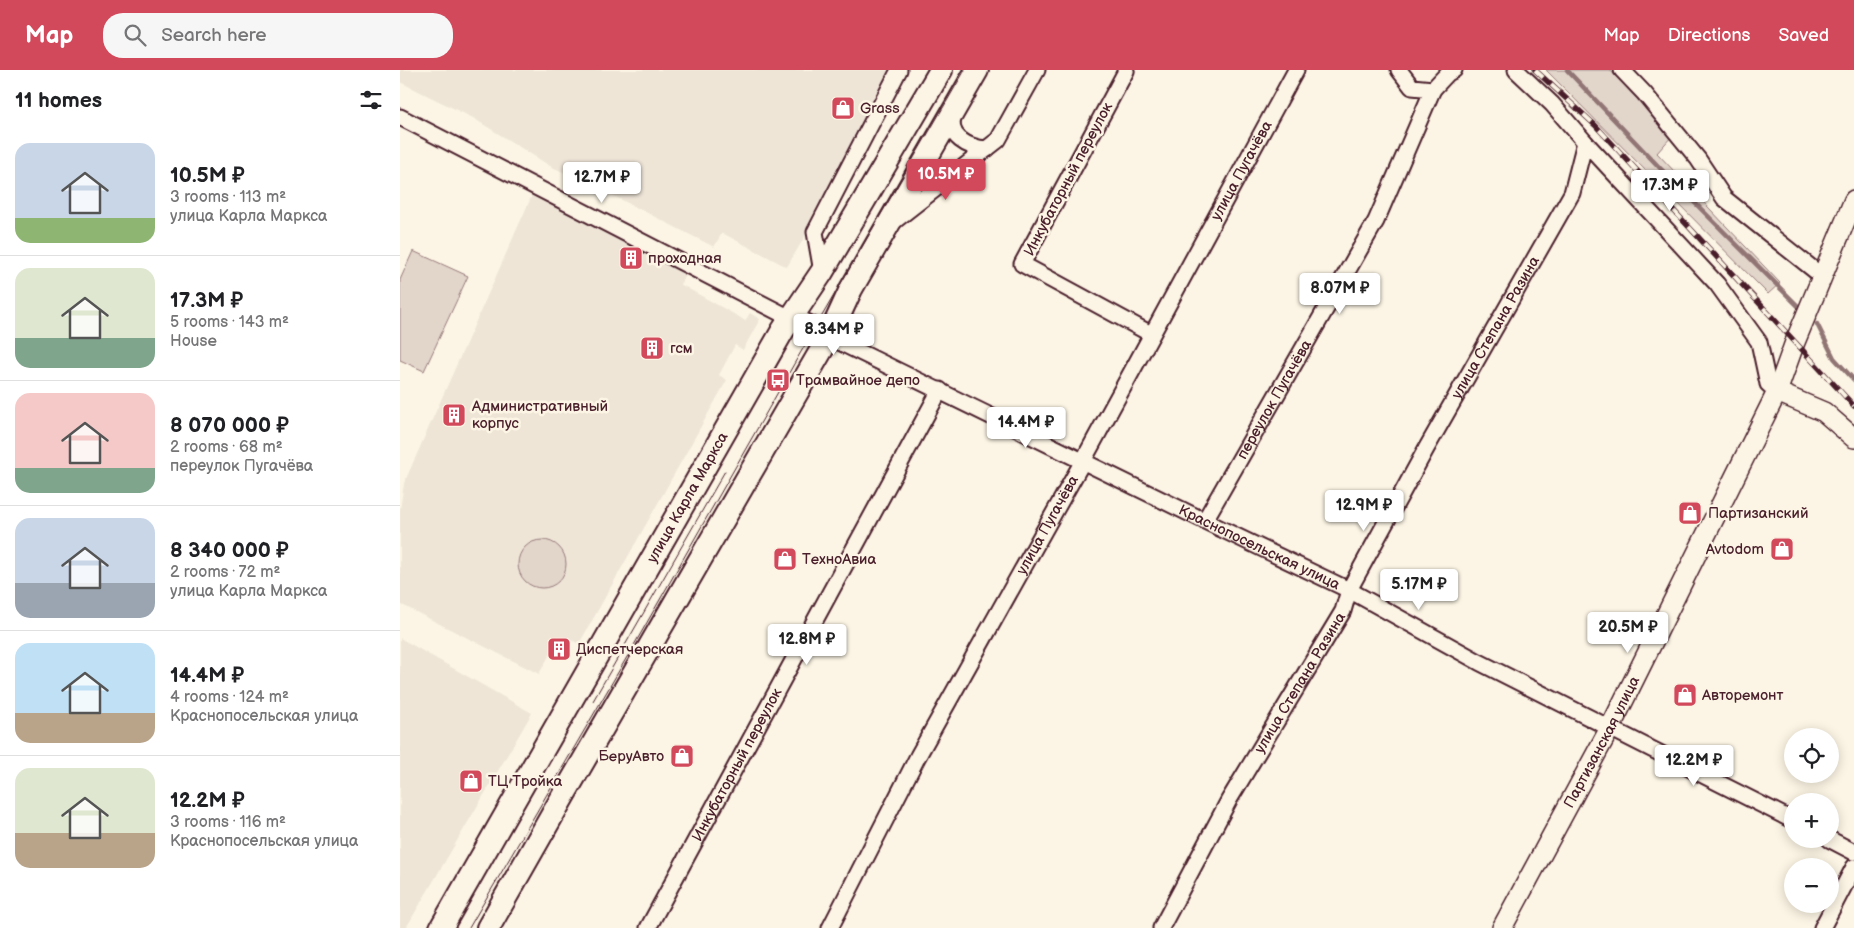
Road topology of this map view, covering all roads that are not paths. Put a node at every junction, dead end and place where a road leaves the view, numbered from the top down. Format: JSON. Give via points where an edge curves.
{"nodes":[{"id":1,"x":899,"y":70,"type":"edge"},
{"id":2,"x":941,"y":70,"type":"edge"},
{"id":3,"x":977,"y":70,"type":"edge"},
{"id":4,"x":1037,"y":70,"type":"edge"},
{"id":5,"x":1125,"y":70,"type":"edge"},
{"id":6,"x":1296,"y":70,"type":"edge"},
{"id":7,"x":1399,"y":70,"type":"edge"},
{"id":8,"x":1454,"y":70,"type":"edge"},
{"id":9,"x":1516,"y":70,"type":"edge"},
{"id":10,"x":1622,"y":70,"type":"edge"},
{"id":11,"x":1432,"y":89,"type":"junction"},
{"id":12,"x":959,"y":101,"type":"junction"},
{"id":13,"x":400,"y":117,"type":"edge"},
{"id":14,"x":1585,"y":142,"type":"junction"},
{"id":15,"x":987,"y":149,"type":"junction"},
{"id":16,"x":1854,"y":200,"type":"edge"},
{"id":17,"x":886,"y":228,"type":"junction"},
{"id":18,"x":822,"y":272,"type":"junction"},
{"id":19,"x":1824,"y":276,"type":"junction"},
{"id":20,"x":790,"y":318,"type":"junction"},
{"id":21,"x":1151,"y":334,"type":"junction"},
{"id":22,"x":830,"y":336,"type":"junction"},
{"id":23,"x":940,"y":390,"type":"junction"},
{"id":24,"x":1776,"y":392,"type":"junction"},
{"id":25,"x":1854,"y":438,"type":"edge"},
{"id":26,"x":1083,"y":461,"type":"junction"},
{"id":27,"x":1205,"y":520,"type":"junction"},
{"id":28,"x":1349,"y":590,"type":"junction"},
{"id":29,"x":1610,"y":728,"type":"junction"},
{"id":30,"x":1784,"y":816,"type":"edge"},
{"id":31,"x":1839,"y":844,"type":"edge"},
{"id":32,"x":1854,"y":852,"type":"edge"},
{"id":33,"x":1854,"y":867,"type":"edge"},
{"id":34,"x":441,"y":928,"type":"edge"},
{"id":35,"x":488,"y":928,"type":"edge"},
{"id":36,"x":648,"y":928,"type":"edge"},
{"id":37,"x":830,"y":928,"type":"edge"},
{"id":38,"x":1161,"y":928,"type":"edge"},
{"id":39,"x":1502,"y":928,"type":"edge"},
{"id":40,"x":1822,"y":928,"type":"edge"}],
"edges":[{"from":1,"to":18,"type":"street","via":[[815,232]]},
{"from":2,"to":18,"type":"main road","name":"улица Карла Маркса"},
{"from":3,"to":12,"type":"main road"},
{"from":4,"to":15,"type":"street","via":[[998,140]]},
{"from":5,"to":21,"type":"street","name":"Инкубаторный переулок","via":[[1022,264]]},
{"from":6,"to":21,"type":"street","name":"улица Пугачёва"},
{"from":7,"to":11,"type":"street","via":[[1412,87]]},
{"from":8,"to":11,"type":"street"},
{"from":9,"to":14,"type":"street"},
{"from":10,"to":19,"type":"street","via":[[1698,159],[1724,198]]},
{"from":11,"to":27,"type":"street","name":"переулок Пугачёва","via":[[1376,221]]},
{"from":12,"to":15,"type":"street","via":[[952,121],[954,133],[961,142]]},
{"from":12,"to":17,"type":"main road"},
{"from":13,"to":20,"type":"street"},
{"from":14,"to":24,"type":"street","via":[[1717,284],[1759,342],[1768,384]]},
{"from":14,"to":28,"type":"street","name":"улица Степана Разина","via":[[1572,193]]},
{"from":15,"to":17,"type":"street"},
{"from":16,"to":19,"type":"street","name":"Партизанская улица"},
{"from":17,"to":22,"type":"main road","via":[[851,289]]},
{"from":18,"to":20,"type":"main road","name":"улица Карла Маркса"},
{"from":19,"to":24,"type":"street","name":"Партизанская улица"},
{"from":20,"to":22,"type":"main road"},
{"from":20,"to":34,"type":"main road","name":"улица Карла Маркса"},
{"from":21,"to":26,"type":"street","name":"улица Пугачёва"},
{"from":22,"to":23,"type":"street","name":"Краснопосельская улица"},
{"from":22,"to":35,"type":"main road"},
{"from":23,"to":26,"type":"street","name":"Краснопосельская улица"},
{"from":23,"to":36,"type":"street","name":"Инкубаторный переулок"},
{"from":24,"to":25,"type":"street","via":[[1824,412]]},
{"from":24,"to":29,"type":"street","name":"Партизанская улица"},
{"from":26,"to":27,"type":"street","name":"Краснопосельская улица"},
{"from":26,"to":37,"type":"street","name":"улица Пугачёва","via":[[918,756]]},
{"from":27,"to":28,"type":"street","name":"Краснопосельская улица"},
{"from":28,"to":29,"type":"street","name":"Краснопосельская улица","via":[[1479,662]]},
{"from":28,"to":38,"type":"street","name":"улица Степана Разина","via":[[1343,611],[1229,800]]},
{"from":29,"to":30,"type":"street","name":"Краснопосельская улица"},
{"from":29,"to":39,"type":"street","name":"Партизанская улица"},
{"from":31,"to":32,"type":"street"},
{"from":33,"to":40,"type":"street"}]}
